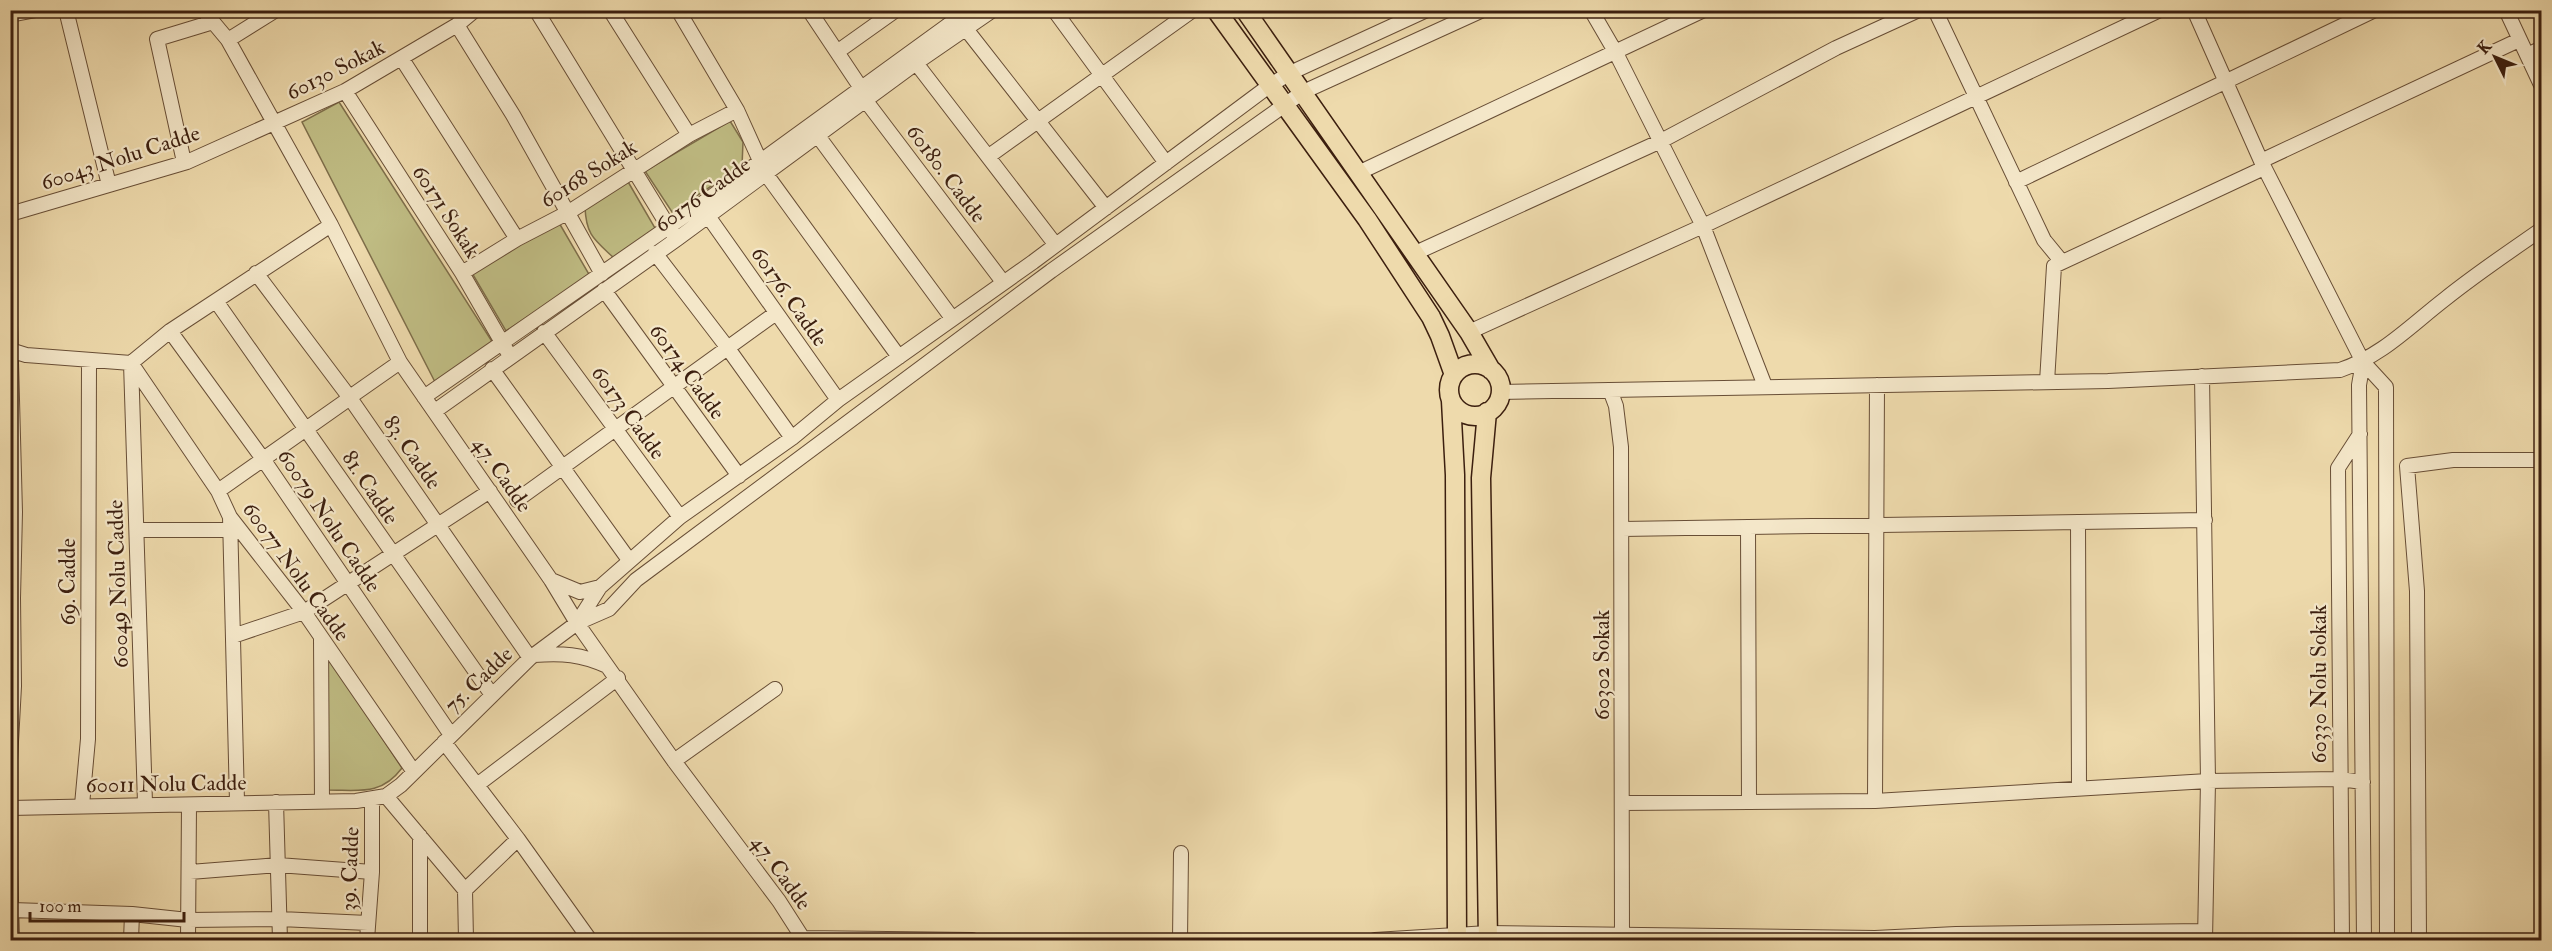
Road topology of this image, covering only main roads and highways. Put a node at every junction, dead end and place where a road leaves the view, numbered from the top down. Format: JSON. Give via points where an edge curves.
{"nodes":[{"id":1,"x":1216,"y":10,"type":"edge"},
{"id":2,"x":1245,"y":10,"type":"edge"},
{"id":3,"x":1491,"y":370,"type":"junction"},
{"id":4,"x":1454,"y":375,"type":"junction"},
{"id":5,"x":1451,"y":401,"type":"junction"},
{"id":6,"x":1487,"y":412,"type":"junction"},
{"id":7,"x":1488,"y":937,"type":"edge"},
{"id":8,"x":1457,"y":938,"type":"edge"}],
"edges":[{"from":1,"to":4,"type":"main road","via":[[1367,219],[1431,317]]},
{"from":2,"to":3,"type":"main road"},
{"from":3,"to":4,"type":"main road","via":[[1468,365]]},
{"from":3,"to":6,"type":"main road","via":[[1497,376],[1500,392],[1494,407]]},
{"from":4,"to":5,"type":"main road","via":[[1449,392]]},
{"from":5,"to":6,"type":"main road","via":[[1463,413]]},
{"from":5,"to":8,"type":"main road","via":[[1455,475]]},
{"from":6,"to":7,"type":"main road","via":[[1481,478]]}]}
